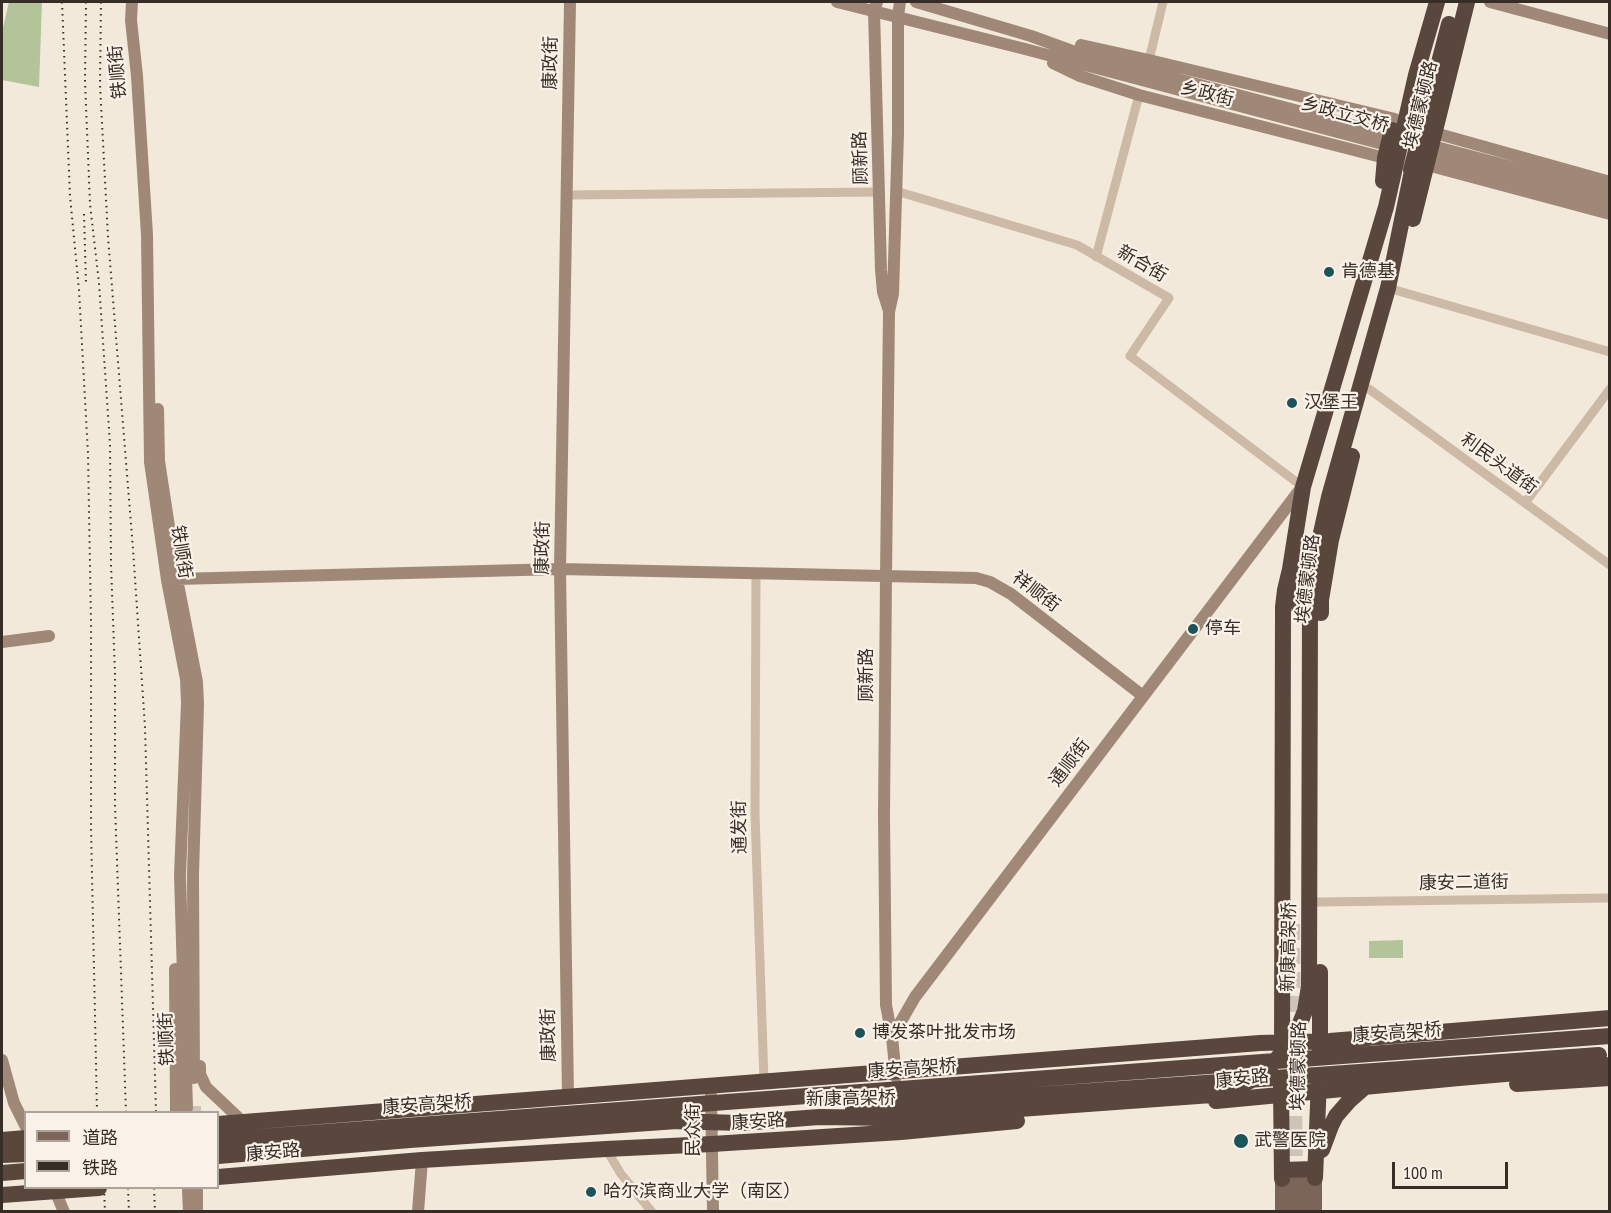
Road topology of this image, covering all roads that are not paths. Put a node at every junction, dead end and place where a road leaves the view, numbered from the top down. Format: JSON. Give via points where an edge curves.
{"nodes":[{"id":1,"x":132,"y":2,"type":"edge"},
{"id":2,"x":139,"y":2,"type":"edge"},
{"id":3,"x":570,"y":2,"type":"edge"},
{"id":4,"x":837,"y":2,"type":"edge"},
{"id":5,"x":900,"y":2,"type":"edge"},
{"id":6,"x":915,"y":2,"type":"edge"},
{"id":7,"x":1163,"y":2,"type":"edge"},
{"id":8,"x":1437,"y":2,"type":"edge"},
{"id":9,"x":1455,"y":2,"type":"edge"},
{"id":10,"x":1467,"y":2,"type":"edge"},
{"id":11,"x":1490,"y":2,"type":"edge"},
{"id":12,"x":876,"y":6,"type":"edge"},
{"id":13,"x":898,"y":16,"type":"junction"},
{"id":14,"x":1610,"y":34,"type":"edge"},
{"id":15,"x":1031,"y":36,"type":"junction"},
{"id":16,"x":1025,"y":49,"type":"junction"},
{"id":17,"x":1073,"y":57,"type":"junction"},
{"id":18,"x":1149,"y":60,"type":"junction"},
{"id":19,"x":1416,"y":75,"type":"junction"},
{"id":20,"x":1139,"y":95,"type":"junction"},
{"id":21,"x":1395,"y":119,"type":"junction"},
{"id":22,"x":1435,"y":133,"type":"junction"},
{"id":23,"x":1385,"y":158,"type":"junction"},
{"id":24,"x":1420,"y":163,"type":"junction"},
{"id":25,"x":1610,"y":183,"type":"edge"},
{"id":26,"x":896,"y":191,"type":"junction"},
{"id":27,"x":880,"y":192,"type":"junction"},
{"id":28,"x":1610,"y":193,"type":"edge"},
{"id":29,"x":567,"y":195,"type":"junction"},
{"id":30,"x":1610,"y":203,"type":"edge"},
{"id":31,"x":1386,"y":207,"type":"junction"},
{"id":32,"x":1610,"y":214,"type":"edge"},
{"id":33,"x":1096,"y":256,"type":"junction"},
{"id":34,"x":1391,"y":289,"type":"junction"},
{"id":35,"x":889,"y":312,"type":"junction"},
{"id":36,"x":1610,"y":352,"type":"edge"},
{"id":37,"x":1369,"y":389,"type":"junction"},
{"id":38,"x":1610,"y":389,"type":"edge"},
{"id":39,"x":1303,"y":487,"type":"junction"},
{"id":40,"x":1525,"y":503,"type":"junction"},
{"id":41,"x":1610,"y":565,"type":"edge"},
{"id":42,"x":560,"y":569,"type":"junction"},
{"id":43,"x":1290,"y":569,"type":"junction"},
{"id":44,"x":756,"y":573,"type":"junction"},
{"id":45,"x":886,"y":577,"type":"junction"},
{"id":46,"x":177,"y":579,"type":"junction"},
{"id":47,"x":49,"y":636,"type":"dead end"},
{"id":48,"x":2,"y":642,"type":"edge"},
{"id":49,"x":1143,"y":696,"type":"junction"},
{"id":50,"x":187,"y":875,"type":"junction"},
{"id":51,"x":1610,"y":898,"type":"edge"},
{"id":52,"x":1319,"y":902,"type":"junction"},
{"id":53,"x":1610,"y":1018,"type":"edge"},
{"id":54,"x":1610,"y":1027,"type":"edge"},
{"id":55,"x":1610,"y":1036,"type":"edge"},
{"id":56,"x":892,"y":1037,"type":"junction"},
{"id":57,"x":1330,"y":1041,"type":"junction"},
{"id":58,"x":1280,"y":1042,"type":"junction"},
{"id":59,"x":1610,"y":1054,"type":"edge"},
{"id":60,"x":2,"y":1060,"type":"edge"},
{"id":61,"x":1610,"y":1065,"type":"edge"},
{"id":62,"x":896,"y":1070,"type":"junction"},
{"id":63,"x":1610,"y":1078,"type":"edge"},
{"id":64,"x":764,"y":1081,"type":"junction"},
{"id":65,"x":2,"y":1082,"type":"edge"},
{"id":66,"x":711,"y":1085,"type":"junction"},
{"id":67,"x":1369,"y":1086,"type":"junction"},
{"id":68,"x":1319,"y":1091,"type":"junction"},
{"id":69,"x":1281,"y":1095,"type":"junction"},
{"id":70,"x":568,"y":1096,"type":"junction"},
{"id":71,"x":186,"y":1109,"type":"edge"},
{"id":72,"x":667,"y":1114,"type":"junction"},
{"id":73,"x":243,"y":1122,"type":"junction"},
{"id":74,"x":24,"y":1123,"type":"edge"},
{"id":75,"x":219,"y":1124,"type":"edge"},
{"id":76,"x":901,"y":1132,"type":"junction"},
{"id":77,"x":24,"y":1137,"type":"edge"},
{"id":78,"x":219,"y":1140,"type":"edge"},
{"id":79,"x":24,"y":1141,"type":"edge"},
{"id":80,"x":2,"y":1142,"type":"edge"},
{"id":81,"x":712,"y":1144,"type":"junction"},
{"id":82,"x":606,"y":1149,"type":"junction"},
{"id":83,"x":24,"y":1154,"type":"edge"},
{"id":84,"x":2,"y":1155,"type":"edge"},
{"id":85,"x":219,"y":1156,"type":"edge"},
{"id":86,"x":422,"y":1160,"type":"junction"},
{"id":87,"x":24,"y":1171,"type":"edge"},
{"id":88,"x":2,"y":1173,"type":"edge"},
{"id":89,"x":1301,"y":1175,"type":"junction"},
{"id":90,"x":219,"y":1177,"type":"edge"},
{"id":91,"x":2,"y":1187,"type":"edge"},
{"id":92,"x":24,"y":1189,"type":"edge"},
{"id":93,"x":54,"y":1189,"type":"edge"},
{"id":94,"x":70,"y":1189,"type":"edge"},
{"id":95,"x":40,"y":1190,"type":"edge"},
{"id":96,"x":2,"y":1195,"type":"edge"},
{"id":97,"x":56,"y":1212,"type":"edge"},
{"id":98,"x":64,"y":1212,"type":"edge"},
{"id":99,"x":189,"y":1212,"type":"edge"},
{"id":100,"x":198,"y":1212,"type":"edge"},
{"id":101,"x":418,"y":1212,"type":"edge"},
{"id":102,"x":652,"y":1212,"type":"edge"},
{"id":103,"x":713,"y":1212,"type":"edge"},
{"id":104,"x":1282,"y":1212,"type":"edge"},
{"id":105,"x":1294,"y":1212,"type":"edge"},
{"id":106,"x":1304,"y":1212,"type":"edge"},
{"id":107,"x":1315,"y":1212,"type":"edge"}],
"edges":[{"from":1,"to":50,"type":"main road","name":"铁顺街","via":[[147,235],[150,462],[186,679]]},
{"from":2,"to":46,"type":"main road","name":"铁顺街","via":[[153,233],[159,461]]},
{"from":3,"to":29,"type":"main road","name":"康政街"},
{"from":4,"to":12,"type":"main road","name":"乡政街"},
{"from":5,"to":13,"type":"main road","name":"顾新路"},
{"from":6,"to":15,"type":"main road","name":"乡政街"},
{"from":7,"to":18,"type":"street"},
{"from":8,"to":19,"type":"highway","name":"埃德蒙顿路"},
{"from":9,"to":24,"type":"highway","name":"埃德蒙顿路"},
{"from":10,"to":22,"type":"highway","name":"埃德蒙顿路"},
{"from":11,"to":14,"type":"main road"},
{"from":12,"to":13,"type":"main road","name":"乡政街"},
{"from":12,"to":27,"type":"main road","name":"顾新路"},
{"from":13,"to":16,"type":"main road","name":"乡政街"},
{"from":13,"to":26,"type":"main road","name":"顾新路"},
{"from":15,"to":17,"type":"main road","name":"乡政街"},
{"from":15,"to":18,"type":"main road","name":"乡政街"},
{"from":16,"to":17,"type":"main road","name":"乡政街"},
{"from":16,"to":20,"type":"main road","name":"乡政街","via":[[1080,76]]},
{"from":17,"to":28,"type":"main road","name":"乡政立交桥"},
{"from":17,"to":30,"type":"main road","name":"乡政立交桥"},
{"from":18,"to":21,"type":"main road","name":"乡政街"},
{"from":19,"to":21,"type":"highway"},
{"from":19,"to":31,"type":"highway","name":"埃德蒙顿路"},
{"from":20,"to":23,"type":"main road","name":"乡政街"},
{"from":20,"to":33,"type":"street"},
{"from":21,"to":23,"type":"highway"},
{"from":22,"to":24,"type":"highway","name":"埃德蒙顿路"},
{"from":22,"to":25,"type":"main road"},
{"from":23,"to":31,"type":"highway","via":[[1382,180]]},
{"from":24,"to":32,"type":"main road"},
{"from":24,"to":34,"type":"highway"},
{"from":24,"to":43,"type":"highway","name":"埃德蒙顿路","via":[[1303,561],[1299,600],[1297,924]]},
{"from":26,"to":33,"type":"street","name":"新合街","via":[[1077,245]]},
{"from":26,"to":35,"type":"main road","name":"顾新路"},
{"from":27,"to":29,"type":"street"},
{"from":27,"to":35,"type":"main road","name":"顾新路","via":[[881,270]]},
{"from":29,"to":42,"type":"main road","name":"康政街"},
{"from":31,"to":39,"type":"highway","name":"埃德蒙顿路"},
{"from":33,"to":39,"type":"street","name":"新合街","via":[[1169,298],[1130,356]]},
{"from":34,"to":36,"type":"street"},
{"from":34,"to":37,"type":"highway","name":"埃德蒙顿路"},
{"from":34,"to":72,"type":"highway","name":"新康高架桥","via":[[1329,497],[1313,569],[1309,986],[1305,1011],[1287,1048],[1250,1081],[1212,1095],[895,1118],[819,1117],[741,1123]]},
{"from":35,"to":45,"type":"main road","name":"顾新路"},
{"from":37,"to":40,"type":"street","name":"利民头道街"},
{"from":37,"to":52,"type":"highway","name":"埃德蒙顿路","via":[[1330,540],[1321,600]]},
{"from":38,"to":40,"type":"street"},
{"from":39,"to":43,"type":"highway","name":"埃德蒙顿路"},
{"from":39,"to":49,"type":"main road","name":"通顺街"},
{"from":40,"to":41,"type":"street","name":"利民头道街"},
{"from":42,"to":44,"type":"main road","name":"祥顺街"},
{"from":42,"to":46,"type":"main road","name":"祥顺街"},
{"from":42,"to":70,"type":"main road","name":"康政街"},
{"from":43,"to":69,"type":"highway","name":"埃德蒙顿路","via":[[1283,607]]},
{"from":44,"to":45,"type":"main road","name":"祥顺街"},
{"from":44,"to":64,"type":"street","name":"通发街","via":[[755,814]]},
{"from":45,"to":49,"type":"main road","name":"祥顺街","via":[[965,577],[990,582]]},
{"from":45,"to":56,"type":"main road","name":"顾新路","via":[[886,1005]]},
{"from":46,"to":50,"type":"main road","name":"铁顺街","via":[[198,704]]},
{"from":47,"to":48,"type":"main road"},
{"from":49,"to":56,"type":"main road","name":"通顺街","via":[[915,998]]},
{"from":50,"to":71,"type":"main road","name":"铁顺街"},
{"from":50,"to":73,"type":"main road","via":[[198,894],[200,1074],[206,1087]]},
{"from":51,"to":52,"type":"street","name":"康安二道街"},
{"from":52,"to":68,"type":"highway","name":"埃德蒙顿路"},
{"from":53,"to":57,"type":"highway"},
{"from":54,"to":57,"type":"highway","via":[[1366,1046]]},
{"from":55,"to":72,"type":"highway","name":"康安高架桥"},
{"from":56,"to":62,"type":"main road"},
{"from":57,"to":58,"type":"highway","name":"康安路"},
{"from":58,"to":62,"type":"highway","name":"康安路"},
{"from":58,"to":72,"type":"highway","via":[[1232,1053],[896,1078],[736,1096]]},
{"from":59,"to":72,"type":"highway","name":"康安高架桥"},
{"from":60,"to":74,"type":"main road"},
{"from":61,"to":67,"type":"highway","name":"康安路"},
{"from":62,"to":64,"type":"highway","name":"康安路"},
{"from":62,"to":76,"type":"main road"},
{"from":63,"to":67,"type":"highway","name":"康安路","via":[[1405,1090]]},
{"from":64,"to":66,"type":"highway","name":"康安路"},
{"from":65,"to":77,"type":"main road"},
{"from":66,"to":70,"type":"highway","name":"康安路"},
{"from":66,"to":81,"type":"main road","name":"民众街"},
{"from":67,"to":68,"type":"highway","name":"康安路"},
{"from":67,"to":89,"type":"highway","via":[[1349,1101],[1333,1121]]},
{"from":68,"to":69,"type":"highway","name":"康安路"},
{"from":68,"to":89,"type":"highway","name":"埃德蒙顿路"},
{"from":69,"to":76,"type":"highway","name":"康安路"},
{"from":69,"to":89,"type":"highway","name":"埃德蒙顿路"},
{"from":70,"to":73,"type":"highway","name":"康安路"},
{"from":72,"to":78,"type":"highway","name":"康安高架桥"},
{"from":72,"to":85,"type":"highway","name":"康安高架桥"},
{"from":73,"to":75,"type":"highway","name":"康安路"},
{"from":76,"to":81,"type":"highway","name":"康安路"},
{"from":79,"to":80,"type":"highway"},
{"from":81,"to":82,"type":"highway","name":"康安路"},
{"from":81,"to":103,"type":"main road","name":"民众街"},
{"from":82,"to":86,"type":"highway","name":"康安路"},
{"from":82,"to":102,"type":"street"},
{"from":83,"to":84,"type":"highway"},
{"from":86,"to":90,"type":"highway","name":"康安路"},
{"from":86,"to":101,"type":"main road"},
{"from":87,"to":88,"type":"highway"},
{"from":89,"to":104,"type":"main road"},
{"from":89,"to":105,"type":"main road"},
{"from":89,"to":106,"type":"main road"},
{"from":89,"to":107,"type":"main road"},
{"from":91,"to":92,"type":"highway"},
{"from":93,"to":98,"type":"main road"},
{"from":94,"to":95,"type":"highway"},
{"from":95,"to":96,"type":"highway"},
{"from":95,"to":97,"type":"main road"},
{"from":99,"to":100,"type":"main road","via":[[193,1191]]}]}
